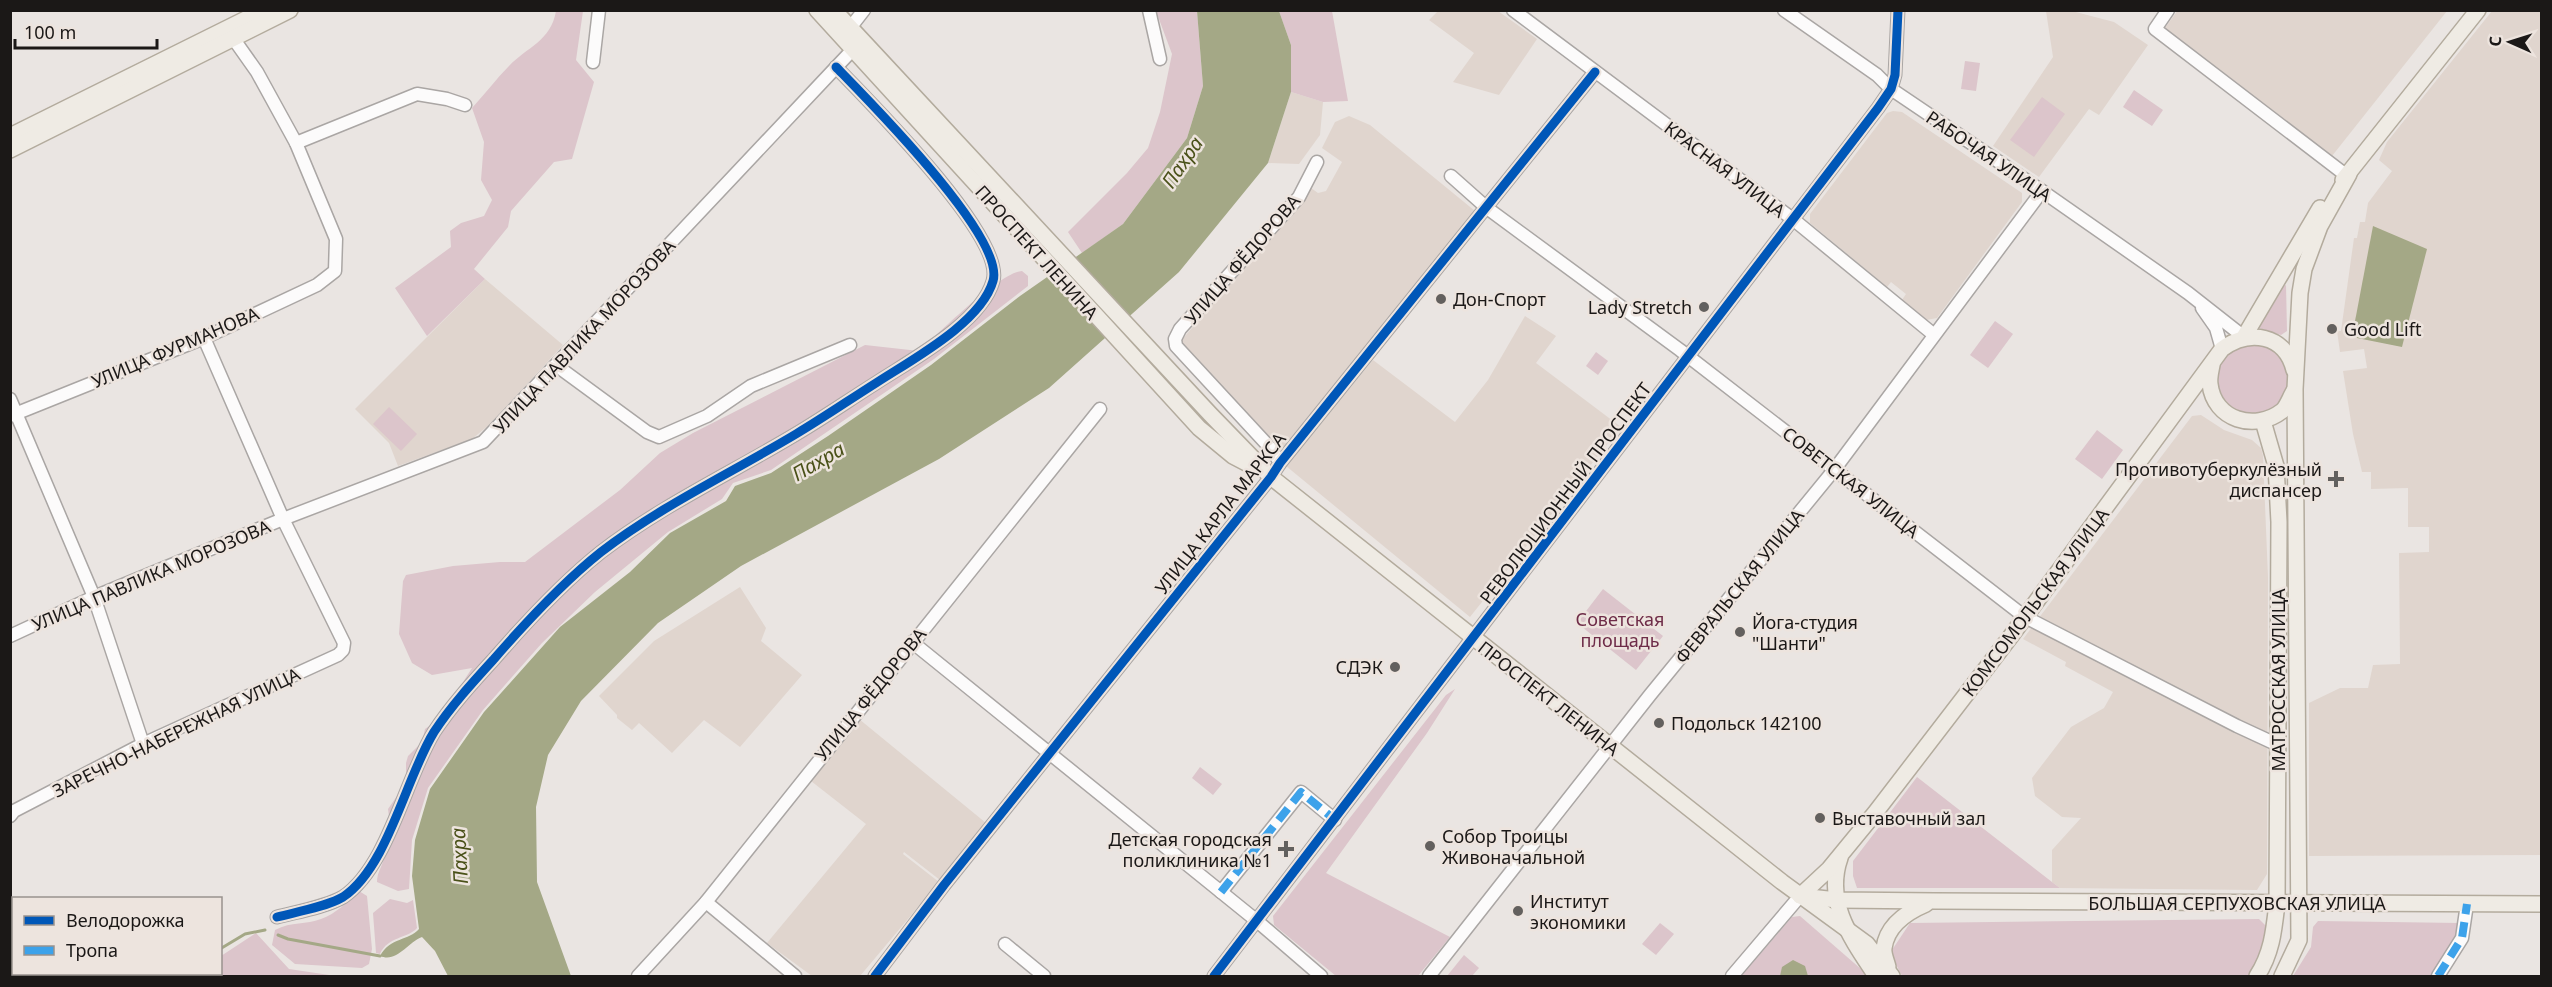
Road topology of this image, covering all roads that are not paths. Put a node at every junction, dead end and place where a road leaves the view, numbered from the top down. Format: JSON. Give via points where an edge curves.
{"nodes":[{"id":1,"x":264,"y":10,"type":"edge"},
{"id":2,"x":290,"y":10,"type":"edge"},
{"id":3,"x":599,"y":10,"type":"edge"},
{"id":4,"x":817,"y":10,"type":"edge"},
{"id":5,"x":834,"y":10,"type":"edge"},
{"id":6,"x":864,"y":10,"type":"edge"},
{"id":7,"x":1149,"y":10,"type":"edge"},
{"id":8,"x":1513,"y":10,"type":"edge"},
{"id":9,"x":1784,"y":10,"type":"edge"},
{"id":10,"x":1898,"y":10,"type":"edge"},
{"id":11,"x":2478,"y":10,"type":"edge"},
{"id":12,"x":2167,"y":12,"type":"edge"},
{"id":13,"x":239,"y":16,"type":"edge"},
{"id":14,"x":850,"y":28,"type":"junction"},
{"id":15,"x":233,"y":38,"type":"junction"},
{"id":16,"x":857,"y":46,"type":"junction"},
{"id":17,"x":1160,"y":59,"type":"dead end"},
{"id":18,"x":593,"y":62,"type":"dead end"},
{"id":19,"x":836,"y":67,"type":"junction"},
{"id":20,"x":1595,"y":72,"type":"junction"},
{"id":21,"x":1891,"y":89,"type":"junction"},
{"id":22,"x":465,"y":105,"type":"dead end"},
{"id":23,"x":10,"y":136,"type":"edge"},
{"id":24,"x":296,"y":144,"type":"junction"},
{"id":25,"x":10,"y":150,"type":"edge"},
{"id":26,"x":1317,"y":162,"type":"dead end"},
{"id":27,"x":2348,"y":175,"type":"junction"},
{"id":28,"x":1451,"y":176,"type":"dead end"},
{"id":29,"x":2042,"y":190,"type":"junction"},
{"id":30,"x":1487,"y":208,"type":"junction"},
{"id":31,"x":1794,"y":220,"type":"junction"},
{"id":32,"x":2196,"y":299,"type":"junction"},
{"id":33,"x":1933,"y":334,"type":"junction"},
{"id":34,"x":2244,"y":337,"type":"junction"},
{"id":35,"x":204,"y":338,"type":"junction"},
{"id":36,"x":850,"y":345,"type":"dead end"},
{"id":37,"x":2222,"y":349,"type":"junction"},
{"id":38,"x":1690,"y":357,"type":"junction"},
{"id":39,"x":2212,"y":365,"type":"junction"},
{"id":40,"x":557,"y":366,"type":"junction"},
{"id":41,"x":2295,"y":382,"type":"junction"},
{"id":42,"x":10,"y":399,"type":"edge"},
{"id":43,"x":1100,"y":409,"type":"dead end"},
{"id":44,"x":14,"y":414,"type":"edge"},
{"id":45,"x":2263,"y":422,"type":"junction"},
{"id":46,"x":1280,"y":463,"type":"junction"},
{"id":47,"x":1834,"y":470,"type":"junction"},
{"id":48,"x":1271,"y":477,"type":"junction"},
{"id":49,"x":283,"y":519,"type":"junction"},
{"id":50,"x":94,"y":597,"type":"junction"},
{"id":51,"x":2025,"y":617,"type":"junction"},
{"id":52,"x":10,"y":636,"type":"edge"},
{"id":53,"x":1474,"y":639,"type":"junction"},
{"id":54,"x":912,"y":642,"type":"junction"},
{"id":55,"x":143,"y":744,"type":"junction"},
{"id":56,"x":2278,"y":745,"type":"junction"},
{"id":57,"x":1611,"y":747,"type":"junction"},
{"id":58,"x":1049,"y":753,"type":"junction"},
{"id":59,"x":12,"y":811,"type":"edge"},
{"id":60,"x":1335,"y":820,"type":"junction"},
{"id":61,"x":1841,"y":856,"type":"junction"},
{"id":62,"x":1221,"y":892,"type":"junction"},
{"id":63,"x":1800,"y":896,"type":"junction"},
{"id":64,"x":1837,"y":900,"type":"junction"},
{"id":65,"x":705,"y":902,"type":"junction"},
{"id":66,"x":1933,"y":902,"type":"junction"},
{"id":67,"x":2277,"y":903,"type":"junction"},
{"id":68,"x":2300,"y":903,"type":"junction"},
{"id":69,"x":2467,"y":904,"type":"junction"},
{"id":70,"x":2541,"y":904,"type":"edge"},
{"id":71,"x":277,"y":917,"type":"dead end"},
{"id":72,"x":1257,"y":921,"type":"junction"},
{"id":73,"x":1846,"y":931,"type":"junction"},
{"id":74,"x":1005,"y":944,"type":"dead end"},
{"id":75,"x":1885,"y":974,"type":"edge"},
{"id":76,"x":638,"y":976,"type":"edge"},
{"id":77,"x":795,"y":976,"type":"edge"},
{"id":78,"x":875,"y":976,"type":"edge"},
{"id":79,"x":1044,"y":976,"type":"edge"},
{"id":80,"x":1214,"y":976,"type":"edge"},
{"id":81,"x":1322,"y":976,"type":"edge"},
{"id":82,"x":1429,"y":976,"type":"edge"},
{"id":83,"x":1732,"y":976,"type":"edge"},
{"id":84,"x":2258,"y":976,"type":"edge"},
{"id":85,"x":2282,"y":976,"type":"edge"},
{"id":86,"x":2438,"y":976,"type":"edge"}],
"edges":[{"from":1,"to":13,"type":"main road"},
{"from":2,"to":15,"type":"main road"},
{"from":3,"to":18,"type":"street"},
{"from":4,"to":16,"type":"main road","name":"ПРОСПЕКТ ЛЕНИНА"},
{"from":5,"to":14,"type":"main road","name":"ПРОСПЕКТ ЛЕНИНА"},
{"from":6,"to":14,"type":"street"},
{"from":7,"to":17,"type":"street"},
{"from":8,"to":20,"type":"street","name":"КРАСНАЯ УЛИЦА"},
{"from":9,"to":21,"type":"street","name":"РАБОЧАЯ УЛИЦА"},
{"from":10,"to":21,"type":"street","name":"РЕВОЛЮЦИОННЫЙ ПРОСПЕКТ"},
{"from":11,"to":27,"type":"main road"},
{"from":12,"to":27,"type":"street","via":[[2155,28]]},
{"from":13,"to":23,"type":"main road"},
{"from":14,"to":16,"type":"main road","name":"ПРОСПЕКТ ЛЕНИНА"},
{"from":15,"to":24,"type":"street","via":[[257,72]]},
{"from":15,"to":25,"type":"main road"},
{"from":16,"to":19,"type":"street","name":"УЛИЦА ПАВЛИКА МОРОЗОВА"},
{"from":16,"to":48,"type":"main road","name":"ПРОСПЕКТ ЛЕНИНА","via":[[969,155]]},
{"from":16,"to":48,"type":"main road","name":"ПРОСПЕКТ ЛЕНИНА","via":[[954,160],[1199,428],[1233,456]]},
{"from":19,"to":40,"type":"street","name":"УЛИЦА ПАВЛИКА МОРОЗОВА"},
{"from":19,"to":71,"type":"street","via":[[957,200],[993,262],[994,278],[988,292],[968,319],[934,346],[797,434],[648,520],[601,553],[537,610],[434,733],[373,862],[352,887],[341,898]]},
{"from":20,"to":30,"type":"street","name":"УЛИЦА КАРЛА МАРКСА"},
{"from":20,"to":31,"type":"street","name":"КРАСНАЯ УЛИЦА"},
{"from":21,"to":29,"type":"street","name":"РАБОЧАЯ УЛИЦА"},
{"from":21,"to":31,"type":"street","name":"РЕВОЛЮЦИОННЫЙ ПРОСПЕКТ"},
{"from":22,"to":24,"type":"street","via":[[417,94]]},
{"from":24,"to":35,"type":"street","name":"УЛИЦА ФУРМАНОВА","via":[[336,239],[335,271],[317,285]]},
{"from":26,"to":46,"type":"street","name":"УЛИЦА ФЁДОРОВА","via":[[1299,197],[1175,339],[1176,346]]},
{"from":27,"to":34,"type":"main road","via":[[2307,227]]},
{"from":27,"to":41,"type":"main road","via":[[2320,226],[2304,269]]},
{"from":28,"to":30,"type":"street","name":"СОВЕТСКАЯ УЛИЦА"},
{"from":29,"to":32,"type":"street","name":"РАБОЧАЯ УЛИЦА"},
{"from":29,"to":33,"type":"street","name":"ФЕВРАЛЬСКАЯ УЛИЦА"},
{"from":30,"to":38,"type":"street","name":"СОВЕТСКАЯ УЛИЦА"},
{"from":30,"to":46,"type":"street","name":"УЛИЦА КАРЛА МАРКСА"},
{"from":31,"to":33,"type":"street","name":"КРАСНАЯ УЛИЦА"},
{"from":31,"to":38,"type":"street","name":"РЕВОЛЮЦИОННЫЙ ПРОСПЕКТ"},
{"from":32,"to":34,"type":"street","name":"РАБОЧАЯ УЛИЦА"},
{"from":32,"to":37,"type":"street","name":"РАБОЧАЯ УЛИЦА","via":[[2216,328]]},
{"from":33,"to":47,"type":"street","name":"ФЕВРАЛЬСКАЯ УЛИЦА"},
{"from":34,"to":37,"type":"main road","name":"КОМСОМОЛЬСКАЯ УЛИЦА"},
{"from":34,"to":41,"type":"main road","via":[[2268,339],[2278,345],[2293,363]]},
{"from":35,"to":44,"type":"street","name":"УЛИЦА ФУРМАНОВА"},
{"from":35,"to":49,"type":"street"},
{"from":36,"to":40,"type":"street","via":[[751,386],[707,416],[659,437]]},
{"from":37,"to":39,"type":"main road","name":"КОМСОМОЛЬСКАЯ УЛИЦА"},
{"from":38,"to":47,"type":"street","name":"СОВЕТСКАЯ УЛИЦА"},
{"from":38,"to":53,"type":"street","name":"РЕВОЛЮЦИОННЫЙ ПРОСПЕКТ"},
{"from":39,"to":45,"type":"main road","via":[[2210,383],[2221,408],[2245,422]]},
{"from":39,"to":51,"type":"main road","name":"КОМСОМОЛЬСКАЯ УЛИЦА"},
{"from":40,"to":49,"type":"street","name":"УЛИЦА ПАВЛИКА МОРОЗОВА","via":[[483,442]]},
{"from":41,"to":45,"type":"main road","via":[[2284,410]]},
{"from":41,"to":68,"type":"main road","name":"МАТРОССКАЯ УЛИЦА"},
{"from":42,"to":44,"type":"street"},
{"from":43,"to":54,"type":"street","name":"УЛИЦА ФЁДОРОВА"},
{"from":44,"to":50,"type":"street"},
{"from":45,"to":56,"type":"main road","name":"МАТРОССКАЯ УЛИЦА","via":[[2276,466],[2279,522]]},
{"from":46,"to":48,"type":"street","name":"УЛИЦА КАРЛА МАРКСА"},
{"from":47,"to":51,"type":"street","name":"СОВЕТСКАЯ УЛИЦА"},
{"from":47,"to":57,"type":"street","name":"ФЕВРАЛЬСКАЯ УЛИЦА"},
{"from":48,"to":53,"type":"main road","name":"ПРОСПЕКТ ЛЕНИНА"},
{"from":48,"to":58,"type":"street","name":"УЛИЦА КАРЛА МАРКСА"},
{"from":49,"to":50,"type":"street","name":"УЛИЦА ПАВЛИКА МОРОЗОВА"},
{"from":49,"to":55,"type":"street","name":"ЗАРЕЧНО-НАБЕРЕЖНАЯ УЛИЦА","via":[[344,643],[343,650]]},
{"from":50,"to":52,"type":"street","name":"УЛИЦА ПАВЛИКА МОРОЗОВА"},
{"from":50,"to":55,"type":"street"},
{"from":51,"to":56,"type":"street","name":"СОВЕТСКАЯ УЛИЦА"},
{"from":51,"to":61,"type":"main road","name":"КОМСОМОЛЬСКАЯ УЛИЦА"},
{"from":53,"to":57,"type":"main road","name":"ПРОСПЕКТ ЛЕНИНА"},
{"from":53,"to":60,"type":"street","name":"РЕВОЛЮЦИОННЫЙ ПРОСПЕКТ"},
{"from":54,"to":58,"type":"street"},
{"from":54,"to":65,"type":"street","name":"УЛИЦА ФЁДОРОВА"},
{"from":55,"to":59,"type":"street","name":"ЗАРЕЧНО-НАБЕРЕЖНАЯ УЛИЦА"},
{"from":56,"to":67,"type":"main road","name":"МАТРОССКАЯ УЛИЦА"},
{"from":57,"to":63,"type":"main road","name":"ПРОСПЕКТ ЛЕНИНА"},
{"from":57,"to":82,"type":"street","name":"ФЕВРАЛЬСКАЯ УЛИЦА"},
{"from":58,"to":62,"type":"street"},
{"from":58,"to":78,"type":"street","name":"УЛИЦА КАРЛА МАРКСА"},
{"from":60,"to":62,"type":"street","via":[[1301,792]]},
{"from":60,"to":72,"type":"street","name":"РЕВОЛЮЦИОННЫЙ ПРОСПЕКТ"},
{"from":61,"to":63,"type":"main road","name":"КОМСОМОЛЬСКАЯ УЛИЦА"},
{"from":61,"to":64,"type":"main road","via":[[1836,870]]},
{"from":62,"to":72,"type":"street"},
{"from":63,"to":64,"type":"main road","name":"БОЛЬШАЯ СЕРПУХОВСКАЯ УЛИЦА"},
{"from":63,"to":73,"type":"main road","name":"ПРОСПЕКТ ЛЕНИНА"},
{"from":63,"to":83,"type":"street"},
{"from":64,"to":66,"type":"main road","name":"БОЛЬШАЯ СЕРПУХОВСКАЯ УЛИЦА"},
{"from":64,"to":73,"type":"main road"},
{"from":65,"to":76,"type":"street","name":"УЛИЦА ФЁДОРОВА"},
{"from":65,"to":77,"type":"street"},
{"from":66,"to":67,"type":"main road","name":"БОЛЬШАЯ СЕРПУХОВСКАЯ УЛИЦА"},
{"from":66,"to":75,"type":"main road","via":[[1906,912],[1898,920],[1884,948]]},
{"from":67,"to":68,"type":"main road","name":"БОЛЬШАЯ СЕРПУХОВСКАЯ УЛИЦА"},
{"from":67,"to":84,"type":"main road","name":"МАТРОССКАЯ УЛИЦА","via":[[2273,939]]},
{"from":68,"to":69,"type":"main road","name":"БОЛЬШАЯ СЕРПУХОВСКАЯ УЛИЦА"},
{"from":68,"to":85,"type":"main road","name":"МАТРОССКАЯ УЛИЦА","via":[[2299,940]]},
{"from":69,"to":70,"type":"main road","name":"БОЛЬШАЯ СЕРПУХОВСКАЯ УЛИЦА"},
{"from":69,"to":86,"type":"street","via":[[2462,938]]},
{"from":72,"to":80,"type":"street","name":"РЕВОЛЮЦИОННЫЙ ПРОСПЕКТ"},
{"from":72,"to":81,"type":"street"},
{"from":73,"to":75,"type":"main road","name":"ПРОСПЕКТ ЛЕНИНА","via":[[1867,944]]},
{"from":74,"to":79,"type":"street"}]}
